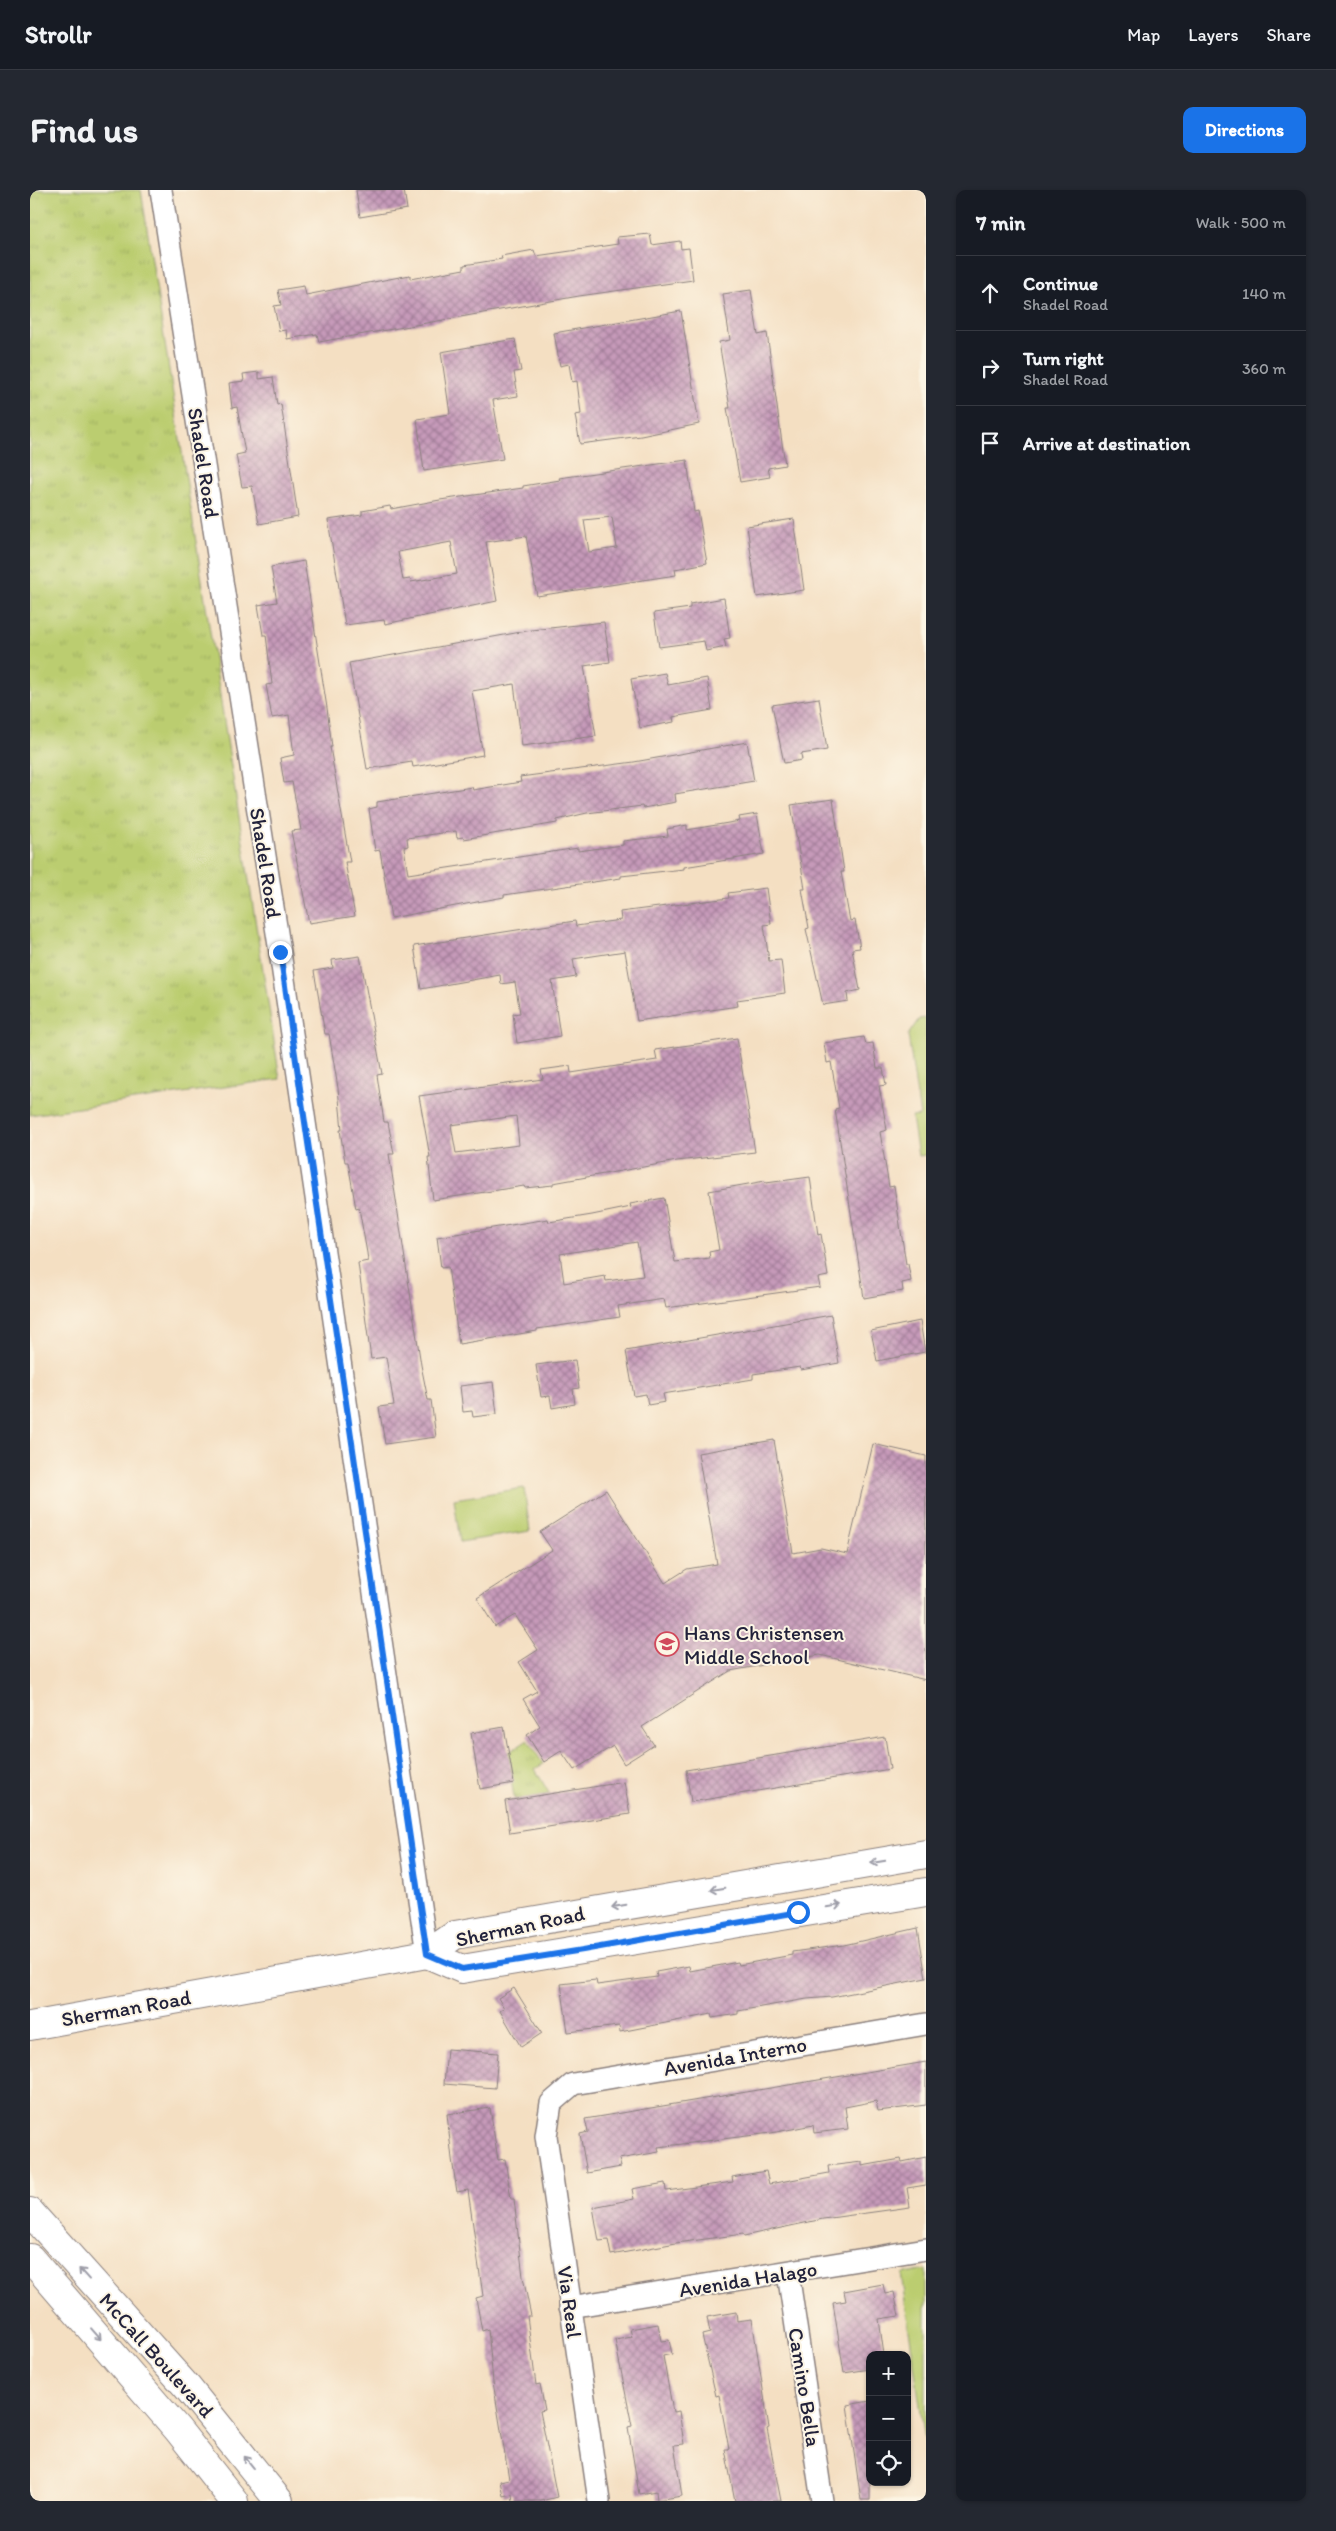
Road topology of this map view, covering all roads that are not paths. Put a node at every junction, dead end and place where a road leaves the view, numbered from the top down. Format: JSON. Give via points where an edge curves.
{"nodes":[{"id":1,"x":161,"y":190,"type":"edge"},
{"id":2,"x":926,"y":1854,"type":"edge"},
{"id":3,"x":926,"y":1892,"type":"edge"},
{"id":4,"x":427,"y":1954,"type":"junction"},
{"id":5,"x":926,"y":2024,"type":"edge"},
{"id":6,"x":30,"y":2026,"type":"edge"},
{"id":7,"x":552,"y":2103,"type":"joint"},
{"id":8,"x":30,"y":2212,"type":"edge"},
{"id":9,"x":926,"y":2249,"type":"edge"},
{"id":10,"x":30,"y":2258,"type":"edge"},
{"id":11,"x":788,"y":2273,"type":"junction"},
{"id":12,"x":570,"y":2307,"type":"junction"},
{"id":13,"x":230,"y":2495,"type":"edge"},
{"id":14,"x":254,"y":2501,"type":"edge"},
{"id":15,"x":278,"y":2501,"type":"edge"},
{"id":16,"x":599,"y":2501,"type":"edge"},
{"id":17,"x":822,"y":2501,"type":"edge"}],
"edges":[{"from":1,"to":4,"type":"street","name":"Shadel Road","via":[[281,962]]},
{"from":2,"to":4,"type":"street","name":"Sherman Road","one_way":true,"via":[[455,1935]]},
{"from":4,"to":3,"type":"street","one_way":true,"via":[[462,1969]]},
{"from":4,"to":6,"type":"street","name":"Sherman Road"},
{"from":5,"to":7,"type":"street","name":"Avenida Interno","via":[[573,2084]]},
{"from":7,"to":12,"type":"street","name":"Via Real","via":[[546,2136]]},
{"from":15,"to":8,"type":"street","name":"McCall Boulevard","one_way":true,"via":[[194,2394]]},
{"from":9,"to":11,"type":"street","name":"Avenida Halago"},
{"from":10,"to":13,"type":"street","name":"McCall Boulevard","one_way":true},
{"from":11,"to":12,"type":"street","name":"Avenida Halago"},
{"from":11,"to":17,"type":"street","name":"Camino Bella"},
{"from":12,"to":16,"type":"street","name":"Via Real"},
{"from":13,"to":14,"type":"street"}]}
